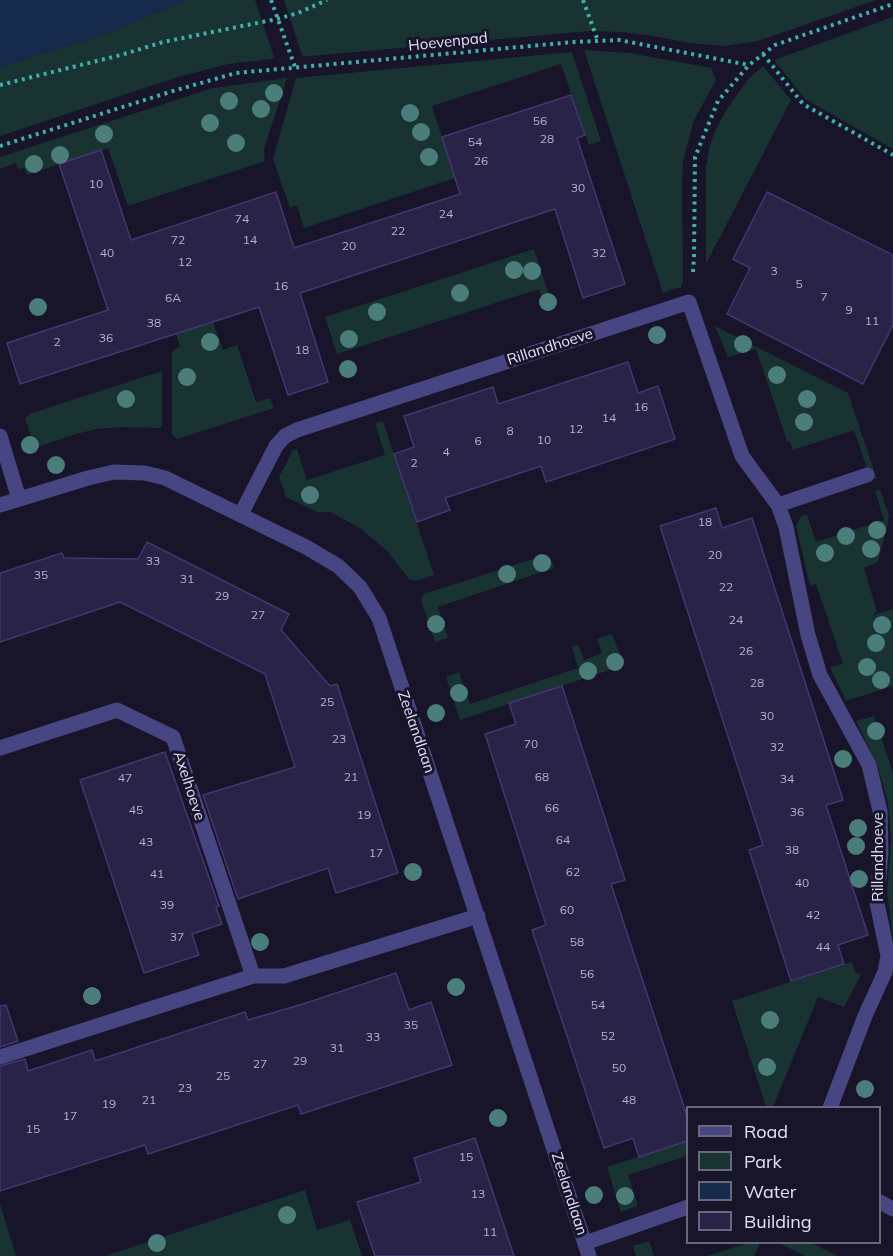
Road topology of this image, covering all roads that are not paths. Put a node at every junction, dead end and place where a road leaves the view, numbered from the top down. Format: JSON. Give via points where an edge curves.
{"nodes":[{"id":1,"x":0,"y":436,"type":"edge"},
{"id":2,"x":867,"y":476,"type":"dead end"},
{"id":3,"x":19,"y":499,"type":"junction"},
{"id":4,"x":0,"y":505,"type":"edge"},
{"id":5,"x":778,"y":505,"type":"junction"},
{"id":6,"x":241,"y":514,"type":"junction"},
{"id":7,"x":0,"y":748,"type":"edge"},
{"id":8,"x":478,"y":916,"type":"junction"},
{"id":9,"x":252,"y":976,"type":"junction"},
{"id":10,"x":0,"y":1057,"type":"edge"},
{"id":11,"x":830,"y":1106,"type":"edge"},
{"id":12,"x":686,"y":1207,"type":"edge"},
{"id":13,"x":587,"y":1250,"type":"edge"}],
"edges":[{"from":1,"to":3,"type":"street"},
{"from":2,"to":5,"type":"street"},
{"from":3,"to":4,"type":"street","name":"Zeelandlaan"},
{"from":3,"to":6,"type":"street","name":"Zeelandlaan","via":[[114,472],[145,473],[165,478]]},
{"from":5,"to":6,"type":"street","name":"Rillandhoeve","via":[[742,456],[688,302],[285,435]]},
{"from":5,"to":11,"type":"street","name":"Rillandhoeve","via":[[820,675],[869,765],[880,811],[877,903],[888,956]]},
{"from":6,"to":8,"type":"street","name":"Zeelandlaan","via":[[338,566],[360,587],[379,618]]},
{"from":7,"to":9,"type":"street","name":"Axelhoeve","via":[[117,710],[173,737]]},
{"from":8,"to":9,"type":"street","via":[[284,976]]},
{"from":8,"to":13,"type":"street","name":"Zeelandlaan"},
{"from":9,"to":10,"type":"street"},
{"from":12,"to":13,"type":"street"}]}
